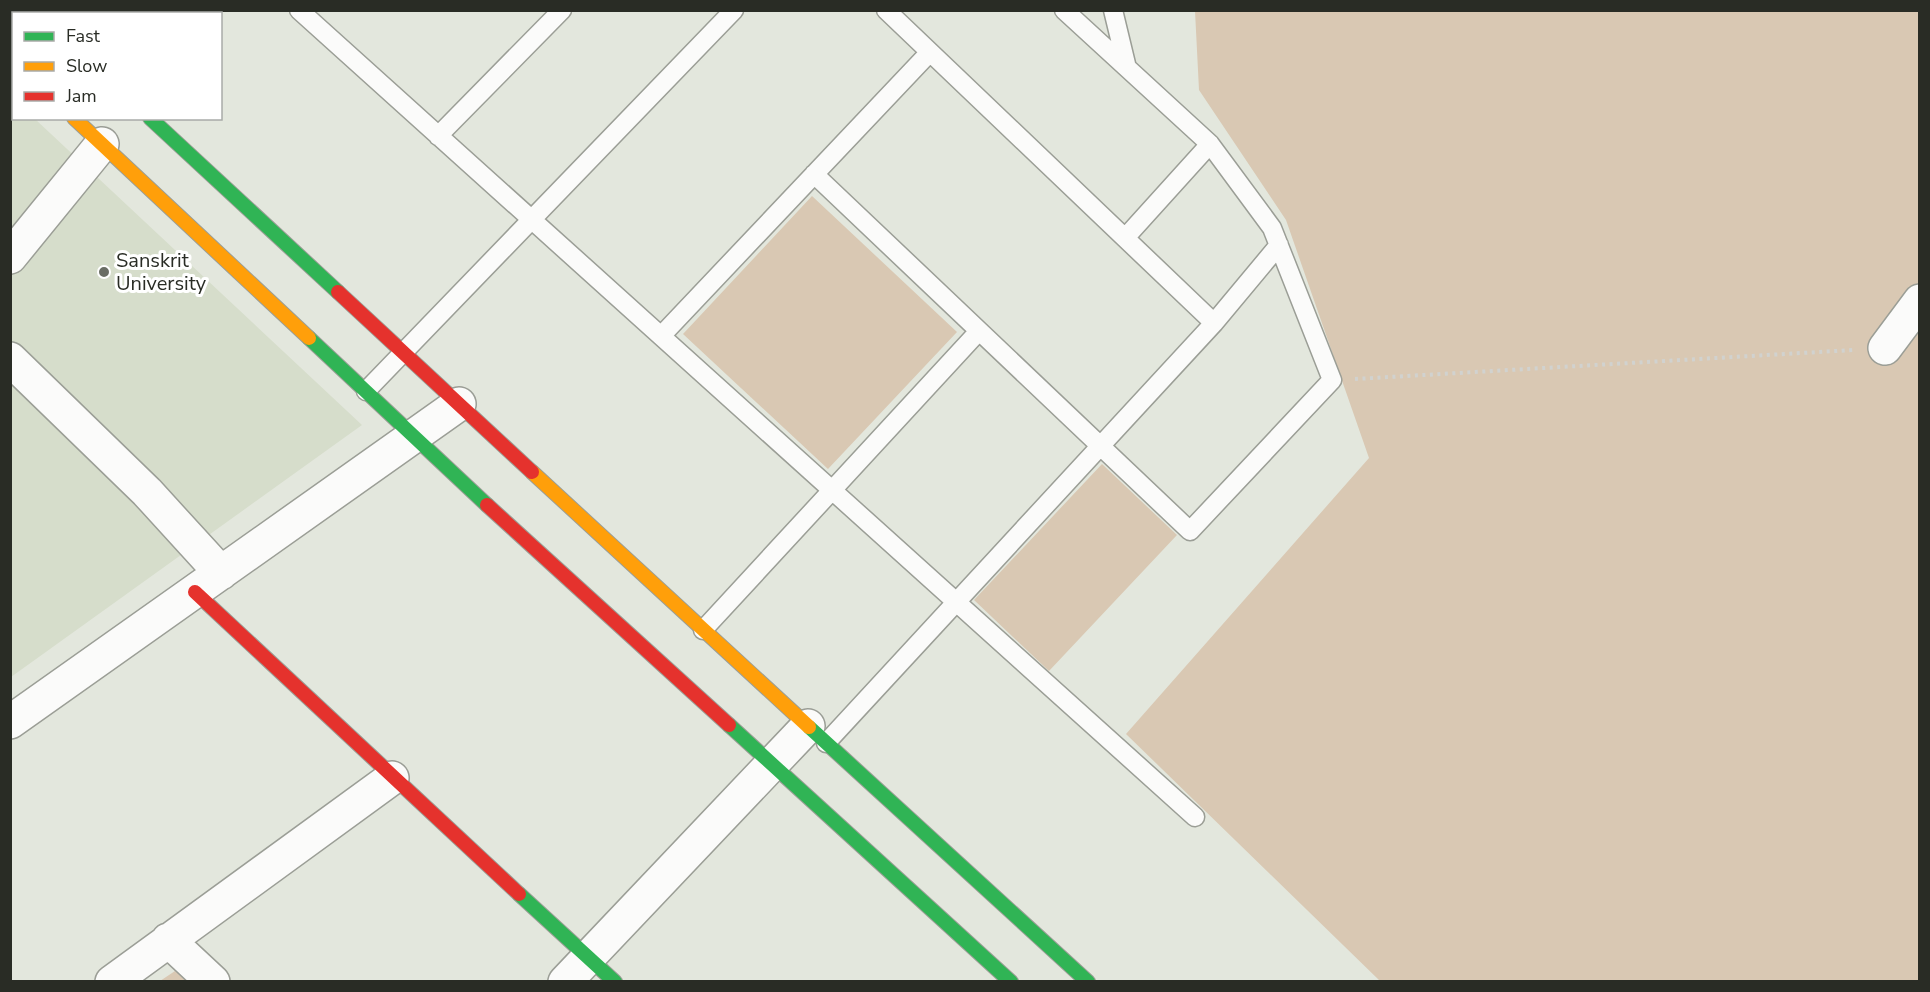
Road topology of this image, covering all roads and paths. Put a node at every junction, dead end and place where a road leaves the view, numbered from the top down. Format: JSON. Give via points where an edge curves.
{"nodes":[{"id":1,"x":299,"y":10,"type":"edge"},
{"id":2,"x":562,"y":10,"type":"edge"},
{"id":3,"x":734,"y":10,"type":"edge"},
{"id":4,"x":886,"y":10,"type":"edge"},
{"id":5,"x":1064,"y":10,"type":"edge"},
{"id":6,"x":1113,"y":10,"type":"edge"},
{"id":7,"x":930,"y":52,"type":"junction"},
{"id":8,"x":1127,"y":68,"type":"junction"},
{"id":9,"x":76,"y":120,"type":"edge"},
{"id":10,"x":152,"y":120,"type":"edge"},
{"id":11,"x":438,"y":136,"type":"junction"},
{"id":12,"x":102,"y":144,"type":"junction"},
{"id":13,"x":1210,"y":144,"type":"junction"},
{"id":14,"x":814,"y":174,"type":"junction"},
{"id":15,"x":531,"y":220,"type":"junction"},
{"id":16,"x":1125,"y":238,"type":"junction"},
{"id":17,"x":1279,"y":245,"type":"junction"},
{"id":18,"x":10,"y":257,"type":"edge"},
{"id":19,"x":1920,"y":301,"type":"edge"},
{"id":20,"x":1214,"y":323,"type":"junction"},
{"id":21,"x":979,"y":330,"type":"junction"},
{"id":22,"x":661,"y":336,"type":"junction"},
{"id":23,"x":1885,"y":348,"type":"joint"},
{"id":24,"x":403,"y":353,"type":"junction"},
{"id":25,"x":10,"y":359,"type":"edge"},
{"id":26,"x":1332,"y":380,"type":"junction"},
{"id":27,"x":366,"y":392,"type":"junction"},
{"id":28,"x":459,"y":404,"type":"junction"},
{"id":29,"x":414,"y":436,"type":"junction"},
{"id":30,"x":1100,"y":446,"type":"junction"},
{"id":31,"x":832,"y":490,"type":"junction"},
{"id":32,"x":208,"y":582,"type":"junction"},
{"id":33,"x":956,"y":602,"type":"junction"},
{"id":34,"x":703,"y":630,"type":"junction"},
{"id":35,"x":10,"y":722,"type":"edge"},
{"id":36,"x":817,"y":734,"type":"junction"},
{"id":37,"x":771,"y":764,"type":"junction"},
{"id":38,"x":392,"y":778,"type":"junction"},
{"id":39,"x":1195,"y":817,"type":"dead end"},
{"id":40,"x":168,"y":940,"type":"junction"},
{"id":41,"x":587,"y":956,"type":"junction"},
{"id":42,"x":112,"y":981,"type":"edge"},
{"id":43,"x":213,"y":981,"type":"edge"},
{"id":44,"x":565,"y":981,"type":"edge"},
{"id":45,"x":615,"y":981,"type":"edge"},
{"id":46,"x":1011,"y":981,"type":"edge"},
{"id":47,"x":1088,"y":981,"type":"edge"}],
"edges":[{"from":1,"to":11,"type":"lane"},
{"from":2,"to":11,"type":"lane"},
{"from":3,"to":15,"type":"lane"},
{"from":4,"to":7,"type":"lane"},
{"from":5,"to":8,"type":"lane"},
{"from":6,"to":8,"type":"lane"},
{"from":7,"to":14,"type":"lane"},
{"from":7,"to":16,"type":"lane"},
{"from":8,"to":13,"type":"lane"},
{"from":9,"to":12,"type":"street"},
{"from":10,"to":24,"type":"street"},
{"from":11,"to":15,"type":"lane"},
{"from":12,"to":18,"type":"street"},
{"from":12,"to":27,"type":"street"},
{"from":13,"to":16,"type":"lane"},
{"from":13,"to":17,"type":"lane","via":[[1272,228]]},
{"from":14,"to":21,"type":"lane"},
{"from":14,"to":22,"type":"lane"},
{"from":15,"to":22,"type":"lane"},
{"from":15,"to":24,"type":"lane"},
{"from":16,"to":20,"type":"lane"},
{"from":17,"to":20,"type":"lane"},
{"from":17,"to":26,"type":"lane"},
{"from":19,"to":23,"type":"street"},
{"from":20,"to":30,"type":"lane"},
{"from":21,"to":30,"type":"lane"},
{"from":21,"to":31,"type":"lane"},
{"from":22,"to":31,"type":"lane"},
{"from":23,"to":26,"type":"path"},
{"from":24,"to":27,"type":"lane"},
{"from":24,"to":28,"type":"street"},
{"from":25,"to":32,"type":"street","via":[[147,492]]},
{"from":26,"to":30,"type":"lane","via":[[1190,531]]},
{"from":27,"to":29,"type":"street"},
{"from":28,"to":29,"type":"street"},
{"from":28,"to":34,"type":"street"},
{"from":29,"to":32,"type":"street"},
{"from":29,"to":37,"type":"street"},
{"from":30,"to":33,"type":"lane"},
{"from":31,"to":33,"type":"lane"},
{"from":31,"to":34,"type":"lane"},
{"from":32,"to":35,"type":"street"},
{"from":32,"to":38,"type":"street"},
{"from":33,"to":36,"type":"lane"},
{"from":33,"to":39,"type":"lane"},
{"from":34,"to":36,"type":"street"},
{"from":36,"to":37,"type":"street"},
{"from":36,"to":47,"type":"street"},
{"from":37,"to":41,"type":"street"},
{"from":37,"to":46,"type":"street"},
{"from":38,"to":40,"type":"street"},
{"from":38,"to":41,"type":"street"},
{"from":40,"to":42,"type":"street"},
{"from":40,"to":43,"type":"street"},
{"from":41,"to":44,"type":"street"},
{"from":41,"to":45,"type":"street"}]}
